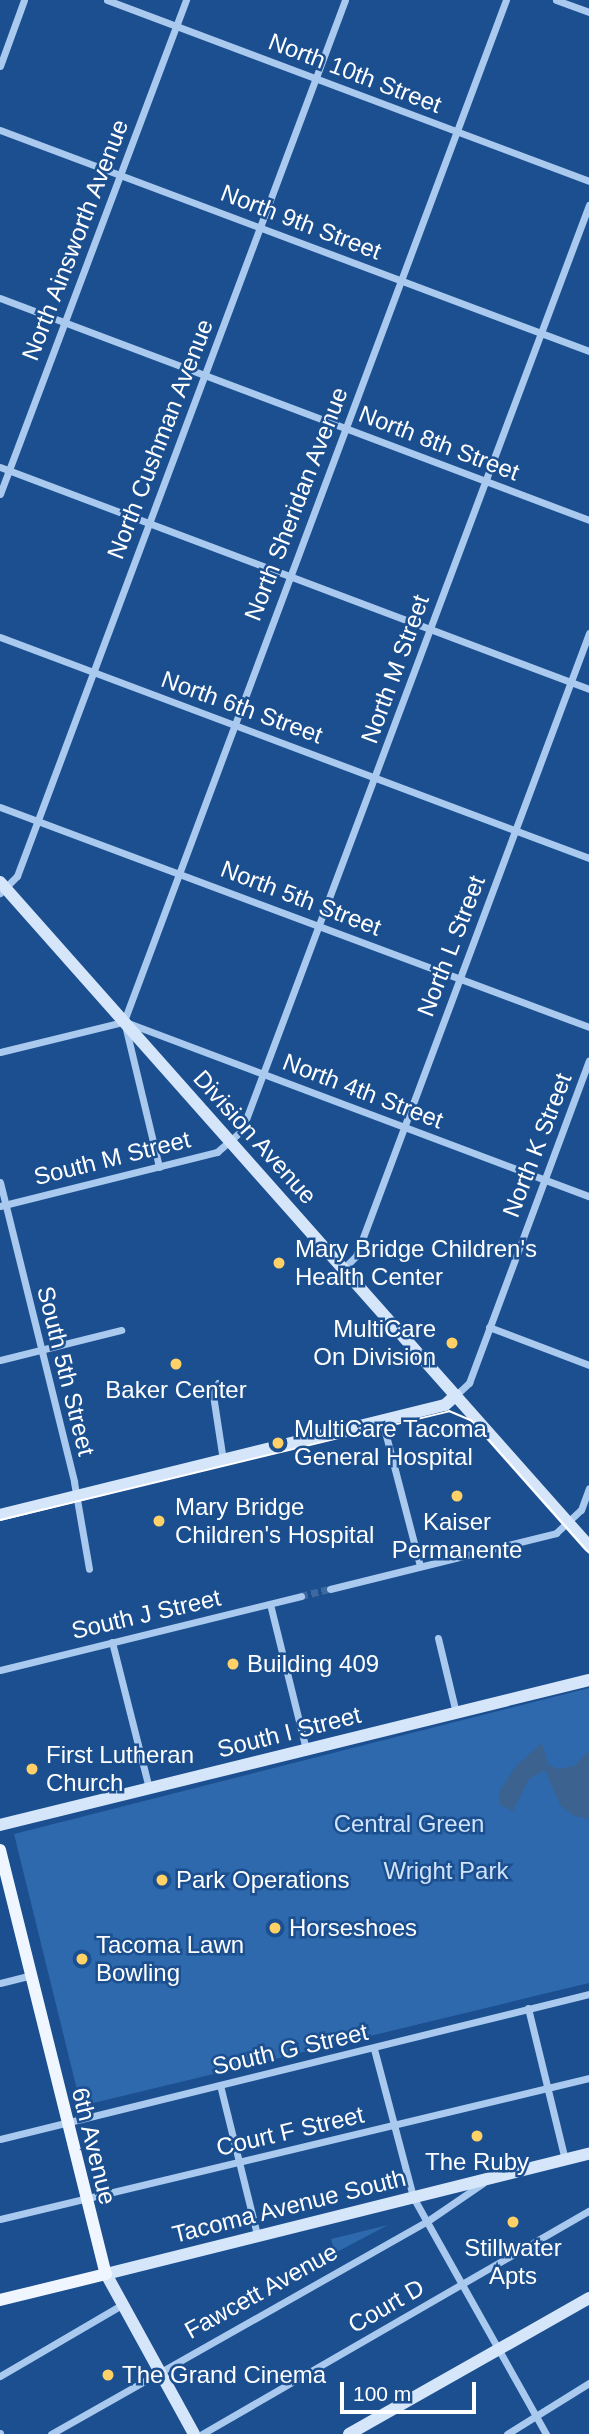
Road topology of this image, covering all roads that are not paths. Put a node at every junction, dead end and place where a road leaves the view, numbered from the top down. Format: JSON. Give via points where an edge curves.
{"nodes":[{"id":1,"x":24,"y":0,"type":"edge"},
{"id":2,"x":107,"y":0,"type":"edge"},
{"id":3,"x":186,"y":0,"type":"edge"},
{"id":4,"x":345,"y":0,"type":"edge"},
{"id":5,"x":506,"y":0,"type":"edge"},
{"id":6,"x":556,"y":0,"type":"edge"},
{"id":7,"x":589,"y":12,"type":"edge"},
{"id":8,"x":176,"y":26,"type":"junction"},
{"id":9,"x":0,"y":66,"type":"edge"},
{"id":10,"x":316,"y":79,"type":"junction"},
{"id":11,"x":0,"y":130,"type":"edge"},
{"id":12,"x":456,"y":131,"type":"junction"},
{"id":13,"x":120,"y":174,"type":"junction"},
{"id":14,"x":589,"y":181,"type":"edge"},
{"id":15,"x":589,"y":205,"type":"edge"},
{"id":16,"x":260,"y":227,"type":"junction"},
{"id":17,"x":401,"y":280,"type":"junction"},
{"id":18,"x":0,"y":298,"type":"edge"},
{"id":19,"x":64,"y":323,"type":"junction"},
{"id":20,"x":541,"y":332,"type":"junction"},
{"id":21,"x":589,"y":351,"type":"edge"},
{"id":22,"x":205,"y":375,"type":"junction"},
{"id":23,"x":345,"y":428,"type":"junction"},
{"id":24,"x":0,"y":467,"type":"edge"},
{"id":25,"x":9,"y":471,"type":"junction"},
{"id":26,"x":485,"y":481,"type":"junction"},
{"id":27,"x":0,"y":494,"type":"edge"},
{"id":28,"x":589,"y":520,"type":"edge"},
{"id":29,"x":149,"y":524,"type":"junction"},
{"id":30,"x":290,"y":576,"type":"junction"},
{"id":31,"x":430,"y":629,"type":"junction"},
{"id":32,"x":589,"y":633,"type":"edge"},
{"id":33,"x":0,"y":637,"type":"edge"},
{"id":34,"x":94,"y":672,"type":"junction"},
{"id":35,"x":571,"y":682,"type":"junction"},
{"id":36,"x":589,"y":688,"type":"edge"},
{"id":37,"x":234,"y":724,"type":"junction"},
{"id":38,"x":375,"y":777,"type":"junction"},
{"id":39,"x":0,"y":807,"type":"edge"},
{"id":40,"x":38,"y":821,"type":"junction"},
{"id":41,"x":515,"y":830,"type":"junction"},
{"id":42,"x":589,"y":858,"type":"edge"},
{"id":43,"x":179,"y":873,"type":"junction"},
{"id":44,"x":2,"y":888,"type":"edge"},
{"id":45,"x":320,"y":925,"type":"junction"},
{"id":46,"x":459,"y":978,"type":"junction"},
{"id":47,"x":124,"y":1021,"type":"junction"},
{"id":48,"x":589,"y":1027,"type":"edge"},
{"id":49,"x":0,"y":1052,"type":"edge"},
{"id":50,"x":589,"y":1061,"type":"edge"},
{"id":51,"x":264,"y":1074,"type":"junction"},
{"id":52,"x":404,"y":1127,"type":"junction"},
{"id":53,"x":230,"y":1141,"type":"junction"},
{"id":54,"x":159,"y":1167,"type":"junction"},
{"id":55,"x":544,"y":1179,"type":"junction"},
{"id":56,"x":0,"y":1182,"type":"edge"},
{"id":57,"x":589,"y":1196,"type":"edge"},
{"id":58,"x":3,"y":1205,"type":"edge"},
{"id":59,"x":343,"y":1269,"type":"junction"},
{"id":60,"x":489,"y":1327,"type":"junction"},
{"id":61,"x":121,"y":1331,"type":"dead end"},
{"id":62,"x":41,"y":1350,"type":"junction"},
{"id":63,"x":0,"y":1360,"type":"edge"},
{"id":64,"x":589,"y":1365,"type":"edge"},
{"id":65,"x":218,"y":1383,"type":"dead end"},
{"id":66,"x":456,"y":1395,"type":"junction"},
{"id":67,"x":383,"y":1420,"type":"junction"},
{"id":68,"x":223,"y":1460,"type":"junction"},
{"id":69,"x":589,"y":1488,"type":"edge"},
{"id":70,"x":74,"y":1496,"type":"junction"},
{"id":71,"x":0,"y":1515,"type":"edge"},
{"id":72,"x":569,"y":1523,"type":"junction"},
{"id":73,"x":589,"y":1546,"type":"edge"},
{"id":74,"x":419,"y":1566,"type":"junction"},
{"id":75,"x":89,"y":1569,"type":"dead end"},
{"id":76,"x":330,"y":1589,"type":"tunnel mouth"},
{"id":77,"x":301,"y":1596,"type":"tunnel mouth"},
{"id":78,"x":270,"y":1604,"type":"junction"},
{"id":79,"x":438,"y":1638,"type":"dead end"},
{"id":80,"x":112,"y":1642,"type":"junction"},
{"id":81,"x":0,"y":1670,"type":"edge"},
{"id":82,"x":589,"y":1680,"type":"edge"},
{"id":83,"x":456,"y":1713,"type":"junction"},
{"id":84,"x":306,"y":1749,"type":"junction"},
{"id":85,"x":149,"y":1788,"type":"junction"},
{"id":86,"x":0,"y":1825,"type":"edge"},
{"id":87,"x":0,"y":1850,"type":"edge"},
{"id":88,"x":31,"y":1975,"type":"junction"},
{"id":89,"x":0,"y":1983,"type":"edge"},
{"id":90,"x":589,"y":1994,"type":"edge"},
{"id":91,"x":528,"y":2008,"type":"junction"},
{"id":92,"x":374,"y":2049,"type":"junction"},
{"id":93,"x":589,"y":2078,"type":"edge"},
{"id":94,"x":220,"y":2085,"type":"junction"},
{"id":95,"x":548,"y":2089,"type":"junction"},
{"id":96,"x":67,"y":2122,"type":"junction"},
{"id":97,"x":394,"y":2126,"type":"junction"},
{"id":98,"x":0,"y":2139,"type":"edge"},
{"id":99,"x":589,"y":2154,"type":"edge"},
{"id":100,"x":565,"y":2160,"type":"junction"},
{"id":101,"x":240,"y":2164,"type":"junction"},
{"id":102,"x":488,"y":2179,"type":"junction"},
{"id":103,"x":414,"y":2197,"type":"junction"},
{"id":104,"x":85,"y":2199,"type":"junction"},
{"id":105,"x":589,"y":2211,"type":"edge"},
{"id":106,"x":0,"y":2219,"type":"edge"},
{"id":107,"x":426,"y":2222,"type":"junction"},
{"id":108,"x":257,"y":2235,"type":"junction"},
{"id":109,"x":106,"y":2274,"type":"junction"},
{"id":110,"x":462,"y":2284,"type":"junction"},
{"id":111,"x":589,"y":2298,"type":"edge"},
{"id":112,"x":0,"y":2300,"type":"edge"},
{"id":113,"x":120,"y":2306,"type":"junction"},
{"id":114,"x":497,"y":2350,"type":"junction"},
{"id":115,"x":159,"y":2371,"type":"junction"},
{"id":116,"x":0,"y":2376,"type":"edge"},
{"id":117,"x":589,"y":2383,"type":"edge"},
{"id":118,"x":536,"y":2417,"type":"junction"},
{"id":119,"x":51,"y":2434,"type":"edge"},
{"id":120,"x":194,"y":2434,"type":"edge"},
{"id":121,"x":202,"y":2434,"type":"edge"},
{"id":122,"x":349,"y":2434,"type":"edge"},
{"id":123,"x":507,"y":2434,"type":"edge"},
{"id":124,"x":546,"y":2434,"type":"edge"}],
"edges":[{"from":1,"to":9,"type":"street"},
{"from":2,"to":8,"type":"street","name":"North 10th Street"},
{"from":3,"to":8,"type":"street","name":"North Ainsworth Avenue"},
{"from":4,"to":10,"type":"street","name":"North Cushman Avenue"},
{"from":5,"to":12,"type":"street","name":"North Sheridan Avenue"},
{"from":6,"to":7,"type":"street"},
{"from":8,"to":10,"type":"street","name":"North 10th Street"},
{"from":8,"to":13,"type":"street","name":"North Ainsworth Avenue"},
{"from":10,"to":12,"type":"street","name":"North 10th Street"},
{"from":10,"to":16,"type":"street","name":"North Cushman Avenue"},
{"from":11,"to":13,"type":"street","name":"North 9th Street"},
{"from":12,"to":14,"type":"street","name":"North 10th Street"},
{"from":12,"to":17,"type":"street","name":"North Sheridan Avenue"},
{"from":13,"to":16,"type":"street","name":"North 9th Street"},
{"from":13,"to":19,"type":"street","name":"North Ainsworth Avenue"},
{"from":15,"to":20,"type":"street","name":"North M Street"},
{"from":16,"to":17,"type":"street","name":"North 9th Street"},
{"from":16,"to":22,"type":"street","name":"North Cushman Avenue"},
{"from":17,"to":20,"type":"street","name":"North 9th Street"},
{"from":17,"to":23,"type":"street","name":"North Sheridan Avenue"},
{"from":18,"to":19,"type":"street","name":"North 8th Street"},
{"from":19,"to":22,"type":"street","name":"North 8th Street"},
{"from":19,"to":25,"type":"street","name":"North Ainsworth Avenue"},
{"from":20,"to":21,"type":"street","name":"North 9th Street"},
{"from":20,"to":26,"type":"street","name":"North M Street"},
{"from":22,"to":23,"type":"street","name":"North 8th Street"},
{"from":22,"to":29,"type":"street","name":"North Cushman Avenue"},
{"from":23,"to":26,"type":"street","name":"North 8th Street"},
{"from":23,"to":30,"type":"street","name":"North Sheridan Avenue"},
{"from":24,"to":25,"type":"street"},
{"from":25,"to":27,"type":"street","name":"North Ainsworth Avenue"},
{"from":25,"to":29,"type":"street"},
{"from":26,"to":28,"type":"street","name":"North 8th Street"},
{"from":26,"to":31,"type":"street","name":"North M Street"},
{"from":29,"to":30,"type":"street"},
{"from":29,"to":34,"type":"street","name":"North Cushman Avenue"},
{"from":30,"to":31,"type":"street"},
{"from":30,"to":37,"type":"street","name":"North Sheridan Avenue"},
{"from":31,"to":35,"type":"street"},
{"from":31,"to":38,"type":"street","name":"North M Street"},
{"from":32,"to":35,"type":"street","name":"North L Street"},
{"from":33,"to":34,"type":"street","name":"North 6th Street"},
{"from":34,"to":37,"type":"street","name":"North 6th Street"},
{"from":34,"to":40,"type":"street","name":"North Cushman Avenue"},
{"from":35,"to":36,"type":"street"},
{"from":35,"to":41,"type":"street","name":"North L Street"},
{"from":37,"to":38,"type":"street","name":"North 6th Street"},
{"from":37,"to":43,"type":"street","name":"North Sheridan Avenue"},
{"from":38,"to":41,"type":"street","name":"North 6th Street"},
{"from":38,"to":45,"type":"street","name":"North M Street"},
{"from":39,"to":40,"type":"street","name":"North 5th Street"},
{"from":40,"to":43,"type":"street","name":"North 5th Street"},
{"from":40,"to":44,"type":"street","name":"North Cushman Avenue","via":[[17,876]]},
{"from":41,"to":42,"type":"street","name":"North 6th Street"},
{"from":41,"to":46,"type":"street","name":"North L Street"},
{"from":43,"to":45,"type":"street","name":"North 5th Street"},
{"from":43,"to":47,"type":"street","name":"North Sheridan Avenue"},
{"from":44,"to":47,"type":"main road","name":"Division Avenue"},
{"from":45,"to":46,"type":"street","name":"North 5th Street"},
{"from":45,"to":51,"type":"street","name":"North M Street"},
{"from":46,"to":48,"type":"street","name":"North 5th Street"},
{"from":46,"to":52,"type":"street","name":"North L Street"},
{"from":47,"to":49,"type":"street"},
{"from":47,"to":51,"type":"street","name":"North 4th Street"},
{"from":47,"to":53,"type":"main road","name":"Division Avenue"},
{"from":47,"to":54,"type":"street"},
{"from":50,"to":55,"type":"street","name":"North K Street"},
{"from":51,"to":52,"type":"street","name":"North 4th Street"},
{"from":51,"to":53,"type":"street","name":"North M Street","via":[[243,1130]]},
{"from":52,"to":55,"type":"street","name":"North 4th Street"},
{"from":52,"to":59,"type":"street","name":"North L Street","via":[[355,1257]]},
{"from":53,"to":54,"type":"street","name":"South M Street","via":[[217,1152]]},
{"from":53,"to":59,"type":"main road","name":"Division Avenue"},
{"from":54,"to":58,"type":"street","name":"South M Street"},
{"from":55,"to":57,"type":"street","name":"North 4th Street"},
{"from":55,"to":60,"type":"street","name":"North K Street"},
{"from":56,"to":58,"type":"street","name":"South 5th Street"},
{"from":58,"to":62,"type":"street","name":"South 5th Street"},
{"from":59,"to":66,"type":"main road","name":"Division Avenue"},
{"from":60,"to":64,"type":"street"},
{"from":60,"to":66,"type":"street","name":"North K Street","via":[[469,1383]]},
{"from":61,"to":62,"type":"street"},
{"from":62,"to":63,"type":"street"},
{"from":62,"to":70,"type":"street","name":"South 5th Street"},
{"from":65,"to":68,"type":"street","via":[[213,1395]]},
{"from":66,"to":67,"type":"main road","via":[[445,1405]]},
{"from":66,"to":72,"type":"main road","name":"Division Avenue"},
{"from":67,"to":68,"type":"main road"},
{"from":67,"to":74,"type":"street"},
{"from":68,"to":70,"type":"main road"},
{"from":69,"to":72,"type":"street","via":[[581,1510]]},
{"from":70,"to":71,"type":"main road"},
{"from":70,"to":75,"type":"street","name":"South 5th Street"},
{"from":72,"to":73,"type":"main road","name":"Division Avenue"},
{"from":72,"to":74,"type":"street","via":[[556,1533]]},
{"from":74,"to":76,"type":"street"},
{"from":77,"to":78,"type":"street","name":"South J Street"},
{"from":78,"to":80,"type":"street","name":"South J Street"},
{"from":78,"to":84,"type":"street"},
{"from":79,"to":83,"type":"street"},
{"from":80,"to":81,"type":"street","name":"South J Street"},
{"from":80,"to":85,"type":"street"},
{"from":82,"to":83,"type":"main road","name":"South I Street"},
{"from":83,"to":84,"type":"main road","name":"South I Street"},
{"from":84,"to":85,"type":"main road","name":"South I Street"},
{"from":85,"to":86,"type":"main road","name":"South I Street"},
{"from":87,"to":88,"type":"main road","name":"6th Avenue"},
{"from":88,"to":89,"type":"street"},
{"from":88,"to":96,"type":"main road","name":"6th Avenue"},
{"from":90,"to":91,"type":"street","name":"South G Street"},
{"from":91,"to":92,"type":"street","name":"South G Street"},
{"from":91,"to":95,"type":"street"},
{"from":92,"to":94,"type":"street","name":"South G Street"},
{"from":92,"to":97,"type":"street"},
{"from":93,"to":95,"type":"street","name":"Court F Street"},
{"from":94,"to":96,"type":"street","name":"South G Street"},
{"from":94,"to":101,"type":"street"},
{"from":95,"to":97,"type":"street","name":"Court F Street"},
{"from":95,"to":100,"type":"street"},
{"from":96,"to":98,"type":"street","name":"South G Street"},
{"from":96,"to":104,"type":"main road","name":"6th Avenue"},
{"from":97,"to":101,"type":"street","name":"Court F Street"},
{"from":97,"to":103,"type":"street"},
{"from":99,"to":100,"type":"main road","name":"Tacoma Avenue South"},
{"from":100,"to":102,"type":"main road","name":"Tacoma Avenue South"},
{"from":101,"to":104,"type":"street","name":"Court F Street"},
{"from":101,"to":108,"type":"street"},
{"from":102,"to":103,"type":"main road","name":"Tacoma Avenue South"},
{"from":102,"to":107,"type":"street","name":"Fawcett Avenue"},
{"from":103,"to":107,"type":"street"},
{"from":103,"to":108,"type":"main road","name":"Tacoma Avenue South"},
{"from":104,"to":106,"type":"street","name":"Court F Street"},
{"from":104,"to":109,"type":"main road","name":"6th Avenue"},
{"from":105,"to":110,"type":"street","name":"Court D"},
{"from":107,"to":110,"type":"street"},
{"from":107,"to":115,"type":"street","name":"Fawcett Avenue"},
{"from":108,"to":109,"type":"main road","name":"Tacoma Avenue South"},
{"from":109,"to":112,"type":"main road","name":"Tacoma Avenue South"},
{"from":109,"to":113,"type":"main road","name":"6th Avenue"},
{"from":110,"to":114,"type":"street"},
{"from":110,"to":121,"type":"street","name":"Court D"},
{"from":111,"to":114,"type":"main road"},
{"from":113,"to":115,"type":"main road","name":"6th Avenue"},
{"from":113,"to":116,"type":"street"},
{"from":114,"to":118,"type":"street"},
{"from":114,"to":122,"type":"main road"},
{"from":115,"to":119,"type":"street","name":"Fawcett Avenue"},
{"from":115,"to":120,"type":"main road","name":"6th Avenue"},
{"from":117,"to":118,"type":"street"},
{"from":118,"to":123,"type":"street"},
{"from":118,"to":124,"type":"street"}]}
